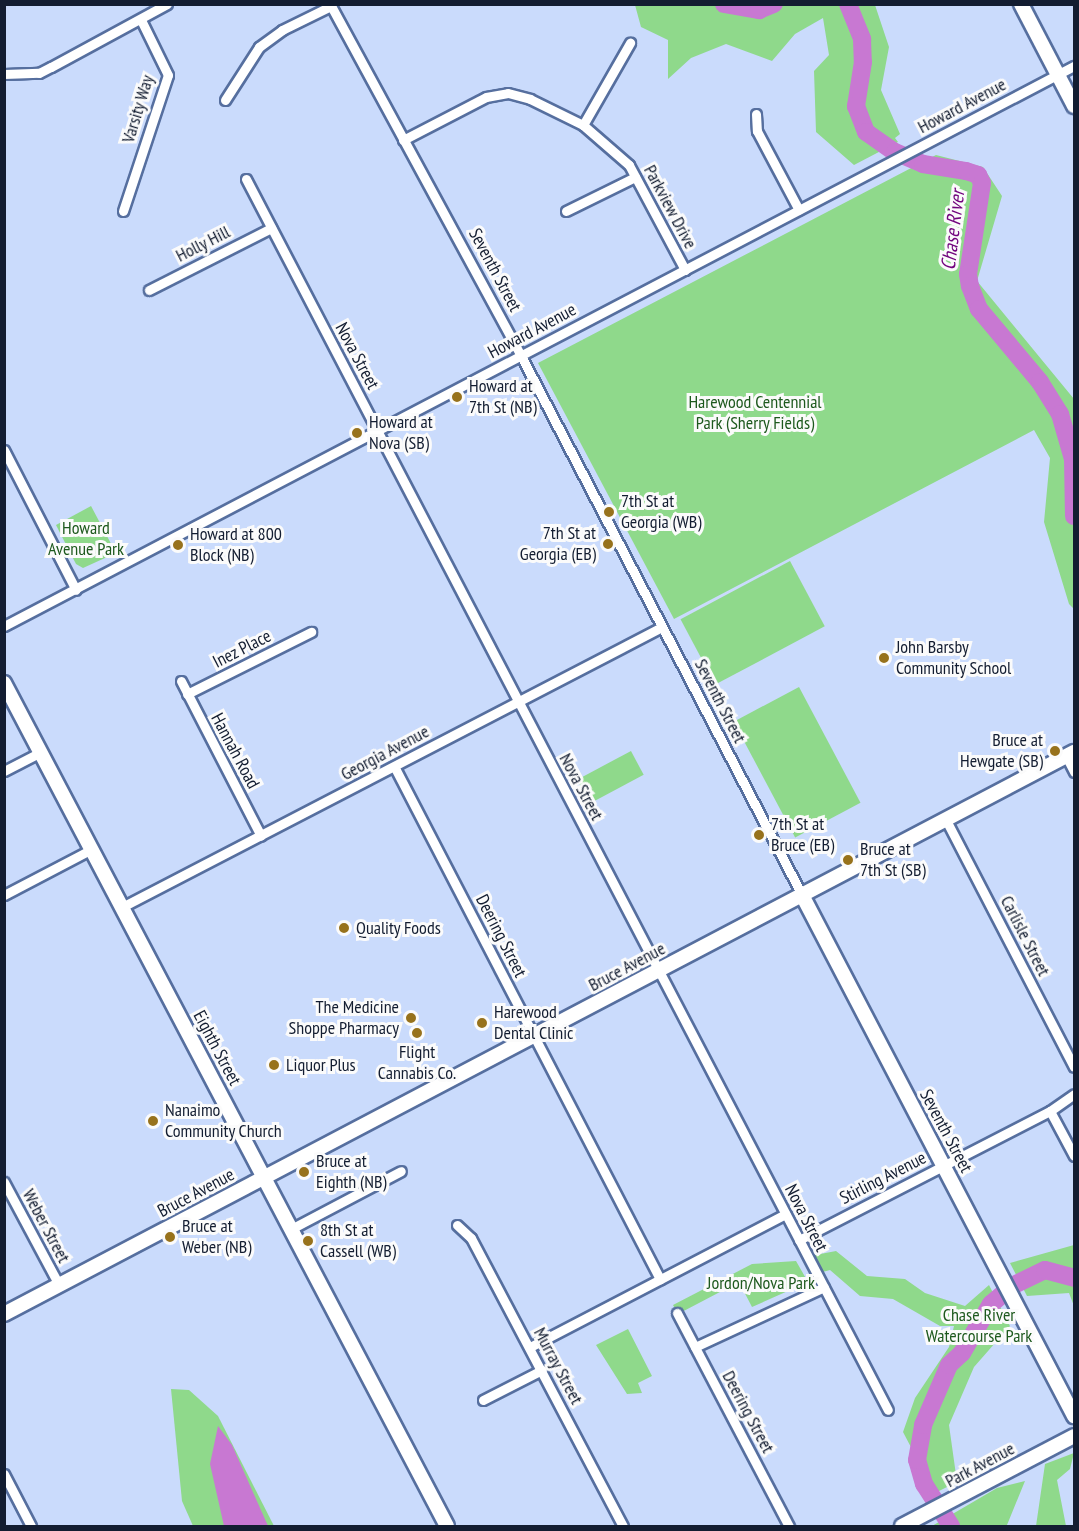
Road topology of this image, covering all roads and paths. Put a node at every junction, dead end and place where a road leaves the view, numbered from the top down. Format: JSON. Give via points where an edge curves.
{"nodes":[{"id":1,"x":167,"y":4,"type":"edge"},
{"id":2,"x":1021,"y":4,"type":"edge"},
{"id":3,"x":331,"y":5,"type":"edge"},
{"id":4,"x":141,"y":20,"type":"junction"},
{"id":5,"x":630,"y":43,"type":"dead end"},
{"id":6,"x":1074,"y":66,"type":"edge"},
{"id":7,"x":4,"y":74,"type":"edge"},
{"id":8,"x":1058,"y":74,"type":"junction"},
{"id":9,"x":225,"y":100,"type":"dead end"},
{"id":10,"x":1074,"y":106,"type":"edge"},
{"id":11,"x":756,"y":114,"type":"dead end"},
{"id":12,"x":583,"y":125,"type":"junction"},
{"id":13,"x":403,"y":140,"type":"junction"},
{"id":14,"x":635,"y":177,"type":"junction"},
{"id":15,"x":246,"y":179,"type":"dead end"},
{"id":16,"x":799,"y":210,"type":"junction"},
{"id":17,"x":123,"y":211,"type":"dead end"},
{"id":18,"x":566,"y":211,"type":"dead end"},
{"id":19,"x":271,"y":228,"type":"junction"},
{"id":20,"x":685,"y":270,"type":"junction"},
{"id":21,"x":149,"y":290,"type":"dead end"},
{"id":22,"x":521,"y":356,"type":"junction"},
{"id":23,"x":377,"y":431,"type":"junction"},
{"id":24,"x":4,"y":450,"type":"edge"},
{"id":25,"x":76,"y":590,"type":"junction"},
{"id":26,"x":4,"y":626,"type":"edge"},
{"id":27,"x":662,"y":627,"type":"junction"},
{"id":28,"x":311,"y":632,"type":"dead end"},
{"id":29,"x":181,"y":681,"type":"dead end"},
{"id":30,"x":4,"y":682,"type":"edge"},
{"id":31,"x":187,"y":694,"type":"junction"},
{"id":32,"x":519,"y":704,"type":"junction"},
{"id":33,"x":41,"y":752,"type":"junction"},
{"id":34,"x":1070,"y":754,"type":"edge"},
{"id":35,"x":395,"y":768,"type":"junction"},
{"id":36,"x":4,"y":771,"type":"edge"},
{"id":37,"x":1074,"y":772,"type":"edge"},
{"id":38,"x":946,"y":820,"type":"junction"},
{"id":39,"x":261,"y":836,"type":"junction"},
{"id":40,"x":92,"y":849,"type":"junction"},
{"id":41,"x":802,"y":895,"type":"junction"},
{"id":42,"x":4,"y":896,"type":"edge"},
{"id":43,"x":122,"y":907,"type":"junction"},
{"id":44,"x":659,"y":971,"type":"junction"},
{"id":45,"x":534,"y":1036,"type":"junction"},
{"id":46,"x":1074,"y":1067,"type":"edge"},
{"id":47,"x":1074,"y":1094,"type":"edge"},
{"id":48,"x":1050,"y":1112,"type":"junction"},
{"id":49,"x":1074,"y":1156,"type":"edge"},
{"id":50,"x":943,"y":1166,"type":"junction"},
{"id":51,"x":401,"y":1171,"type":"dead end"},
{"id":52,"x":264,"y":1178,"type":"junction"},
{"id":53,"x":4,"y":1182,"type":"edge"},
{"id":54,"x":786,"y":1214,"type":"junction"},
{"id":55,"x":457,"y":1225,"type":"dead end"},
{"id":56,"x":291,"y":1228,"type":"junction"},
{"id":57,"x":799,"y":1239,"type":"junction"},
{"id":58,"x":660,"y":1279,"type":"junction"},
{"id":59,"x":59,"y":1286,"type":"junction"},
{"id":60,"x":824,"y":1287,"type":"junction"},
{"id":61,"x":677,"y":1313,"type":"dead end"},
{"id":62,"x":4,"y":1314,"type":"edge"},
{"id":63,"x":530,"y":1347,"type":"junction"},
{"id":64,"x":695,"y":1347,"type":"junction"},
{"id":65,"x":542,"y":1370,"type":"junction"},
{"id":66,"x":483,"y":1400,"type":"dead end"},
{"id":67,"x":888,"y":1410,"type":"dead end"},
{"id":68,"x":1074,"y":1416,"type":"edge"},
{"id":69,"x":1074,"y":1436,"type":"edge"},
{"id":70,"x":4,"y":1474,"type":"edge"},
{"id":71,"x":907,"y":1524,"type":"edge"},
{"id":72,"x":31,"y":1527,"type":"edge"},
{"id":73,"x":447,"y":1527,"type":"edge"},
{"id":74,"x":623,"y":1527,"type":"edge"},
{"id":75,"x":789,"y":1527,"type":"edge"}],
"edges":[{"from":1,"to":4,"type":"street"},
{"from":2,"to":8,"type":"street"},
{"from":3,"to":9,"type":"street","via":[[282,30],[259,47]]},
{"from":3,"to":13,"type":"street","name":"Seventh Street"},
{"from":4,"to":7,"type":"street","via":[[39,73]]},
{"from":4,"to":17,"type":"street","name":"Varsity Way","via":[[168,75]]},
{"from":5,"to":12,"type":"street"},
{"from":6,"to":8,"type":"street","name":"Howard Avenue"},
{"from":8,"to":10,"type":"street"},
{"from":8,"to":16,"type":"street","name":"Howard Avenue"},
{"from":11,"to":16,"type":"street","via":[[757,132]]},
{"from":12,"to":13,"type":"street","name":"Parkview Drive","via":[[508,93],[486,97]]},
{"from":12,"to":14,"type":"street","name":"Parkview Drive","via":[[629,165]]},
{"from":13,"to":22,"type":"street","name":"Seventh Street"},
{"from":14,"to":18,"type":"street"},
{"from":14,"to":20,"type":"street","name":"Parkview Drive"},
{"from":15,"to":19,"type":"street","name":"Nova Street"},
{"from":16,"to":20,"type":"street","name":"Howard Avenue"},
{"from":19,"to":21,"type":"street","name":"Holly Hill"},
{"from":19,"to":23,"type":"street","name":"Nova Street"},
{"from":20,"to":22,"type":"street","name":"Howard Avenue"},
{"from":22,"to":23,"type":"street","name":"Howard Avenue"},
{"from":22,"to":27,"type":"street","name":"Seventh Street"},
{"from":23,"to":25,"type":"street","name":"Howard Avenue"},
{"from":23,"to":32,"type":"street","name":"Nova Street"},
{"from":24,"to":25,"type":"street"},
{"from":25,"to":26,"type":"street","name":"Howard Avenue"},
{"from":27,"to":32,"type":"street","name":"Georgia Avenue"},
{"from":27,"to":41,"type":"street","name":"Seventh Street"},
{"from":28,"to":31,"type":"street","name":"Inez Place"},
{"from":29,"to":31,"type":"street","name":"Hannah Road"},
{"from":30,"to":33,"type":"street","name":"Eighth Street"},
{"from":31,"to":39,"type":"street","name":"Hannah Road"},
{"from":32,"to":35,"type":"street","name":"Georgia Avenue"},
{"from":32,"to":44,"type":"street","name":"Nova Street"},
{"from":33,"to":36,"type":"street"},
{"from":33,"to":40,"type":"street","name":"Eighth Street"},
{"from":34,"to":37,"type":"street"},
{"from":34,"to":38,"type":"street","name":"Bruce Avenue"},
{"from":35,"to":39,"type":"street","name":"Georgia Avenue"},
{"from":35,"to":45,"type":"street","name":"Deering Street"},
{"from":38,"to":41,"type":"street","name":"Bruce Avenue"},
{"from":38,"to":46,"type":"street","name":"Carlisle Street"},
{"from":39,"to":43,"type":"street","name":"Georgia Avenue"},
{"from":40,"to":42,"type":"street"},
{"from":40,"to":43,"type":"street","name":"Eighth Street"},
{"from":41,"to":44,"type":"street","name":"Bruce Avenue"},
{"from":41,"to":50,"type":"street","name":"Seventh Street"},
{"from":43,"to":52,"type":"street","name":"Eighth Street"},
{"from":44,"to":45,"type":"street","name":"Bruce Avenue"},
{"from":44,"to":54,"type":"street","name":"Nova Street"},
{"from":45,"to":52,"type":"street","name":"Bruce Avenue"},
{"from":45,"to":58,"type":"street","name":"Deering Street"},
{"from":47,"to":48,"type":"street","name":"Stirling Avenue"},
{"from":48,"to":49,"type":"street"},
{"from":48,"to":50,"type":"street","name":"Stirling Avenue"},
{"from":50,"to":57,"type":"street","name":"Stirling Avenue"},
{"from":50,"to":68,"type":"street","name":"Seventh Street"},
{"from":51,"to":56,"type":"street"},
{"from":52,"to":56,"type":"street","name":"Eighth Street"},
{"from":52,"to":59,"type":"street","name":"Bruce Avenue"},
{"from":53,"to":59,"type":"street","name":"Weber Street"},
{"from":54,"to":57,"type":"street","name":"Nova Street"},
{"from":54,"to":58,"type":"street"},
{"from":55,"to":63,"type":"street","name":"Murray Street","via":[[471,1238]]},
{"from":56,"to":73,"type":"street","name":"Eighth Street"},
{"from":57,"to":60,"type":"street","name":"Nova Street"},
{"from":58,"to":63,"type":"street"},
{"from":59,"to":62,"type":"street","name":"Bruce Avenue"},
{"from":60,"to":64,"type":"street"},
{"from":60,"to":67,"type":"street","name":"Nova Street"},
{"from":61,"to":64,"type":"street","name":"Deering Street"},
{"from":63,"to":65,"type":"street","name":"Murray Street"},
{"from":64,"to":75,"type":"street","name":"Deering Street"},
{"from":65,"to":66,"type":"street"},
{"from":65,"to":74,"type":"street","name":"Murray Street"},
{"from":69,"to":71,"type":"street","name":"Park Avenue"},
{"from":70,"to":72,"type":"street"}]}
